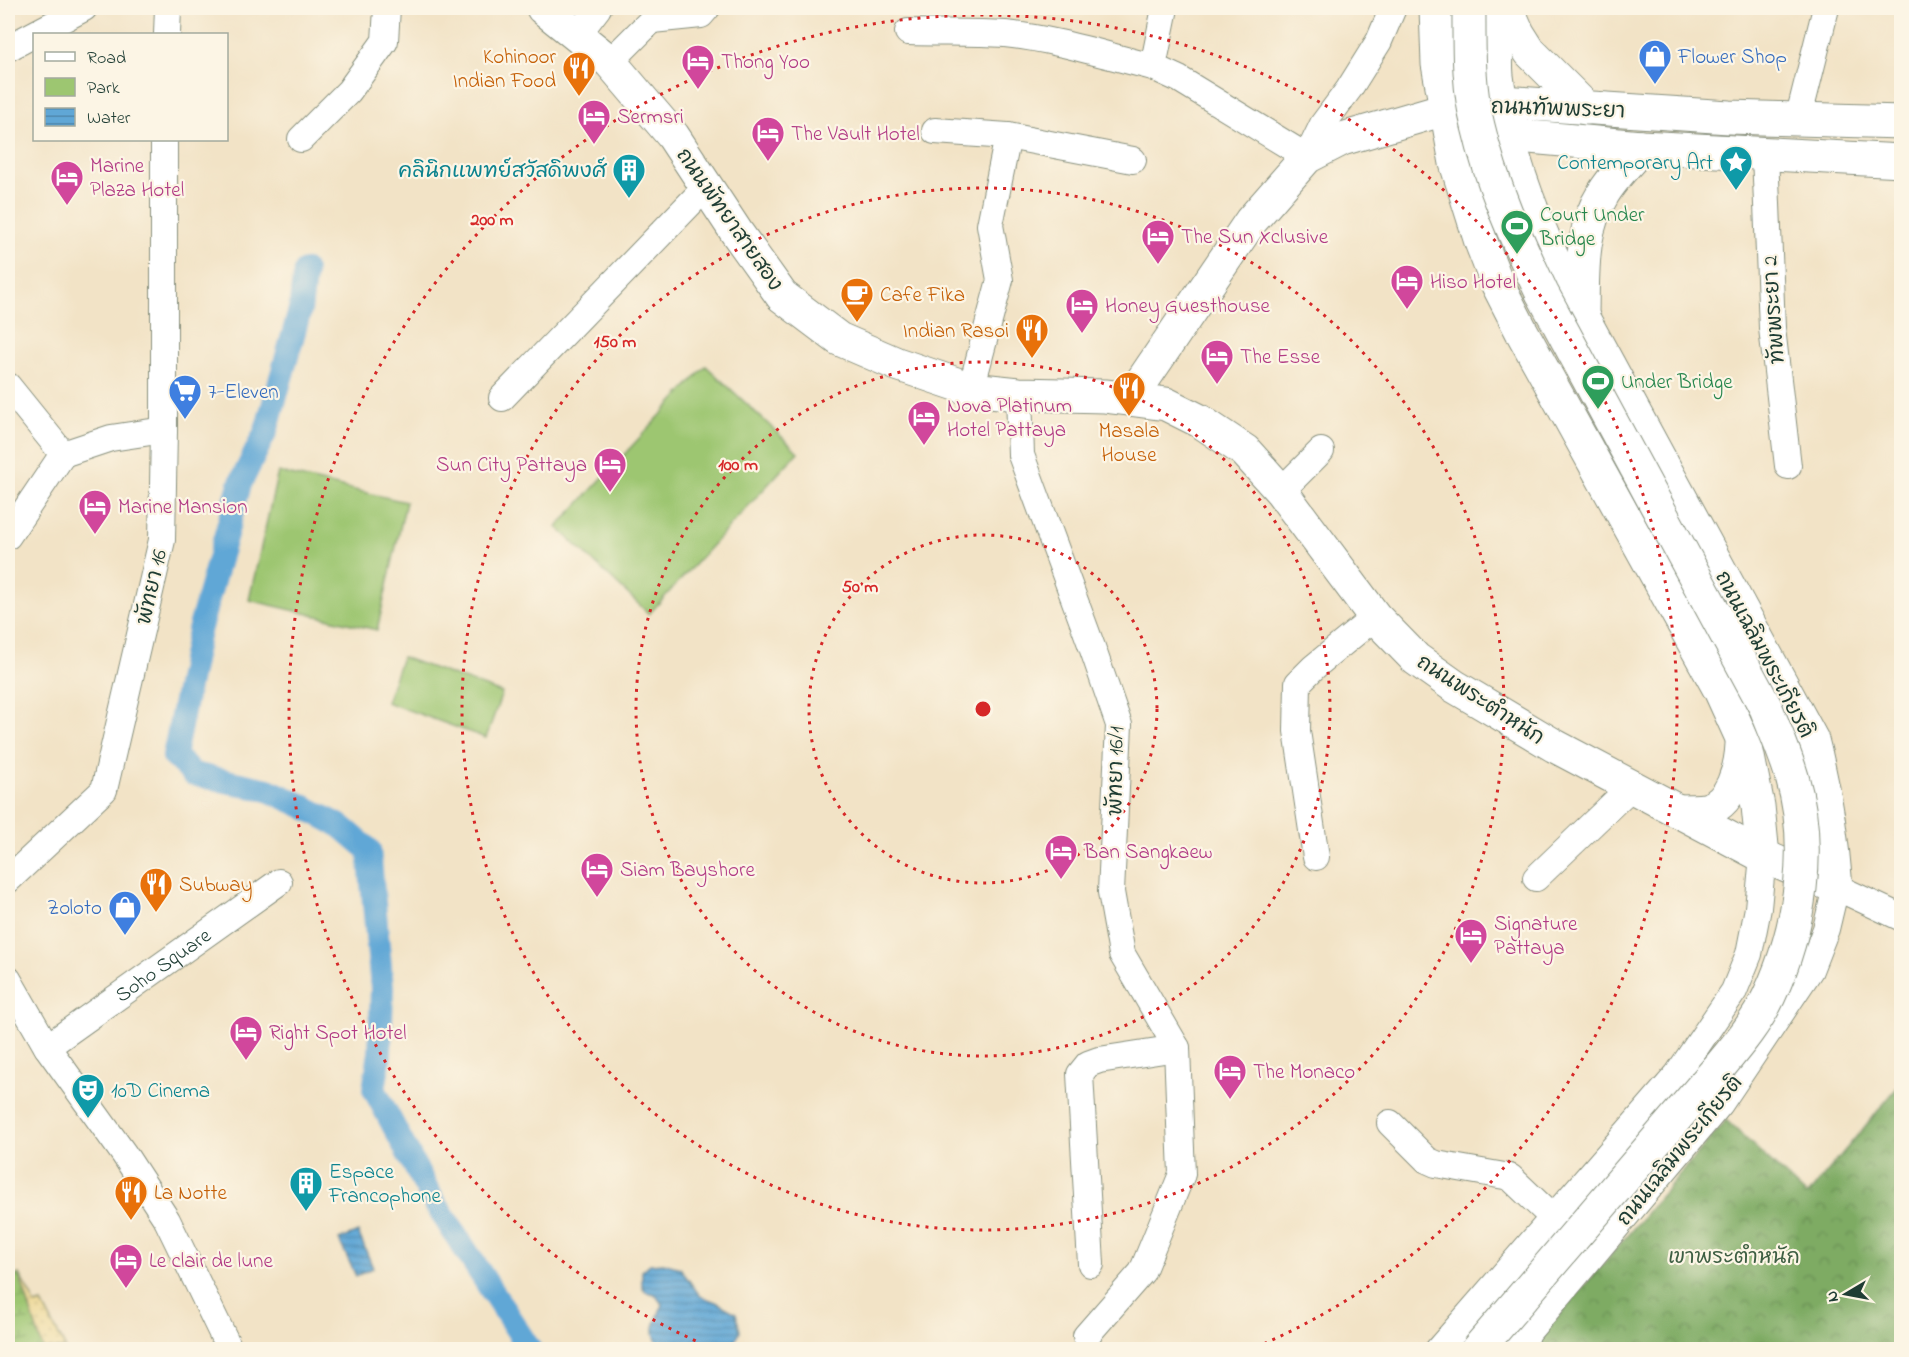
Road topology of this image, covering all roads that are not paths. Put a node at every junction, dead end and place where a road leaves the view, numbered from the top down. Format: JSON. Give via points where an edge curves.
{"nodes":[{"id":1,"x":84,"y":8,"type":"edge"},
{"id":2,"x":168,"y":8,"type":"edge"},
{"id":3,"x":387,"y":8,"type":"edge"},
{"id":4,"x":543,"y":8,"type":"edge"},
{"id":5,"x":598,"y":8,"type":"edge"},
{"id":6,"x":707,"y":8,"type":"edge"},
{"id":7,"x":1165,"y":8,"type":"edge"},
{"id":8,"x":1393,"y":8,"type":"edge"},
{"id":9,"x":1436,"y":8,"type":"edge"},
{"id":10,"x":1470,"y":8,"type":"edge"},
{"id":11,"x":1499,"y":8,"type":"edge"},
{"id":12,"x":1507,"y":8,"type":"edge"},
{"id":13,"x":1826,"y":8,"type":"edge"},
{"id":14,"x":908,"y":32,"type":"dead end"},
{"id":15,"x":36,"y":33,"type":"edge"},
{"id":16,"x":167,"y":33,"type":"edge"},
{"id":17,"x":578,"y":34,"type":"junction"},
{"id":18,"x":33,"y":35,"type":"edge"},
{"id":19,"x":8,"y":48,"type":"edge"},
{"id":20,"x":610,"y":62,"type":"junction"},
{"id":21,"x":1153,"y":67,"type":"junction"},
{"id":22,"x":1501,"y":102,"type":"junction"},
{"id":23,"x":1586,"y":108,"type":"junction"},
{"id":24,"x":1729,"y":117,"type":"junction"},
{"id":25,"x":1798,"y":120,"type":"junction"},
{"id":26,"x":1448,"y":122,"type":"junction"},
{"id":27,"x":1902,"y":122,"type":"edge"},
{"id":28,"x":935,"y":131,"type":"dead end"},
{"id":29,"x":1508,"y":135,"type":"junction"},
{"id":30,"x":1008,"y":136,"type":"junction"},
{"id":31,"x":301,"y":139,"type":"dead end"},
{"id":32,"x":164,"y":141,"type":"edge"},
{"id":33,"x":1641,"y":147,"type":"junction"},
{"id":34,"x":1729,"y":152,"type":"junction"},
{"id":35,"x":1765,"y":154,"type":"junction"},
{"id":36,"x":1307,"y":157,"type":"junction"},
{"id":37,"x":1133,"y":160,"type":"dead end"},
{"id":38,"x":1902,"y":161,"type":"edge"},
{"id":39,"x":706,"y":186,"type":"junction"},
{"id":40,"x":1578,"y":309,"type":"junction"},
{"id":41,"x":1522,"y":332,"type":"junction"},
{"id":42,"x":8,"y":386,"type":"edge"},
{"id":43,"x":971,"y":389,"type":"junction"},
{"id":44,"x":1018,"y":394,"type":"junction"},
{"id":45,"x":502,"y":398,"type":"dead end"},
{"id":46,"x":1130,"y":399,"type":"junction"},
{"id":47,"x":164,"y":430,"type":"junction"},
{"id":48,"x":1321,"y":451,"type":"dead end"},
{"id":49,"x":63,"y":454,"type":"junction"},
{"id":50,"x":1788,"y":466,"type":"dead end"},
{"id":51,"x":1281,"y":491,"type":"junction"},
{"id":52,"x":8,"y":536,"type":"edge"},
{"id":53,"x":1375,"y":617,"type":"junction"},
{"id":54,"x":1773,"y":667,"type":"junction"},
{"id":55,"x":1720,"y":690,"type":"junction"},
{"id":56,"x":1743,"y":738,"type":"junction"},
{"id":57,"x":1632,"y":786,"type":"junction"},
{"id":58,"x":1677,"y":811,"type":"junction"},
{"id":59,"x":1763,"y":856,"type":"junction"},
{"id":60,"x":1316,"y":857,"type":"dead end"},
{"id":61,"x":1536,"y":878,"type":"dead end"},
{"id":62,"x":8,"y":880,"type":"edge"},
{"id":63,"x":279,"y":882,"type":"dead end"},
{"id":64,"x":1836,"y":887,"type":"junction"},
{"id":65,"x":1902,"y":918,"type":"edge"},
{"id":66,"x":8,"y":979,"type":"edge"},
{"id":67,"x":47,"y":1047,"type":"junction"},
{"id":68,"x":1177,"y":1048,"type":"junction"},
{"id":69,"x":1677,"y":1075,"type":"junction"},
{"id":70,"x":1720,"y":1104,"type":"junction"},
{"id":71,"x":1390,"y":1123,"type":"dead end"},
{"id":72,"x":1553,"y":1218,"type":"junction"},
{"id":73,"x":1091,"y":1263,"type":"dead end"},
{"id":74,"x":1086,"y":1336,"type":"dead end"},
{"id":75,"x":230,"y":1350,"type":"edge"},
{"id":76,"x":1438,"y":1350,"type":"edge"},
{"id":77,"x":1477,"y":1350,"type":"edge"},
{"id":78,"x":1513,"y":1350,"type":"edge"}],
"edges":[{"from":1,"to":15,"type":"street"},
{"from":2,"to":16,"type":"street"},
{"from":3,"to":31,"type":"street","via":[[386,41],[349,91]]},
{"from":4,"to":17,"type":"main road","name":"ถนนพัทยาสายสอง"},
{"from":5,"to":17,"type":"street"},
{"from":6,"to":20,"type":"street","via":[[701,15],[652,20]]},
{"from":7,"to":21,"type":"street"},
{"from":8,"to":36,"type":"street","via":[[1379,41],[1323,124]]},
{"from":9,"to":26,"type":"main road","via":[[1438,64]]},
{"from":10,"to":77,"type":"main road","bridge":true,"via":[[1471,86],[1477,125],[1510,226],[1542,293],[1766,708],[1793,779],[1802,866],[1785,956],[1768,998],[1746,1034]]},
{"from":11,"to":22,"type":"main road","name":"ถนนเฉลิมพระเกียรติ","via":[[1497,74]]},
{"from":12,"to":23,"type":"main road","via":[[1530,51]]},
{"from":13,"to":25,"type":"street"},
{"from":14,"to":21,"type":"street","via":[[1004,34],[1039,39]]},
{"from":17,"to":20,"type":"main road","name":"ถนนพัทยาสายสอง"},
{"from":18,"to":19,"type":"street"},
{"from":20,"to":39,"type":"main road","name":"ถนนพัทยาสายสอง","via":[[673,136]]},
{"from":21,"to":36,"type":"street"},
{"from":22,"to":23,"type":"main road","name":"ถนนทัพพระยา"},
{"from":22,"to":26,"type":"main road","name":"ถนนทัพพระยา"},
{"from":22,"to":29,"type":"main road","name":"ถนนเฉลิมพระเกียรติ"},
{"from":23,"to":24,"type":"main road","name":"ถนนทัพพระยา"},
{"from":24,"to":25,"type":"main road","name":"ถนนทัพพระยา"},
{"from":24,"to":34,"type":"street"},
{"from":25,"to":27,"type":"main road","name":"ถนนทัพพระยา"},
{"from":26,"to":29,"type":"main road","name":"ถนนทัพพระยา"},
{"from":26,"to":36,"type":"main road","name":"ถนนทัพพระยา","via":[[1342,139]]},
{"from":26,"to":41,"type":"main road","via":[[1456,163],[1481,242]]},
{"from":28,"to":30,"type":"street"},
{"from":29,"to":33,"type":"main road","name":"ถนนทัพพระยา"},
{"from":29,"to":40,"type":"main road","name":"ถนนเฉลิมพระเกียรติ","via":[[1518,177]]},
{"from":30,"to":37,"type":"street"},
{"from":30,"to":43,"type":"street","via":[[990,225],[1000,280]]},
{"from":32,"to":47,"type":"street","name":"พัทยา 16"},
{"from":33,"to":34,"type":"main road","name":"ถนนทัพพระยา"},
{"from":33,"to":40,"type":"main road","via":[[1603,193],[1589,222]]},
{"from":34,"to":35,"type":"main road","name":"ถนนทัพพระยา"},
{"from":35,"to":38,"type":"main road","name":"ถนนทัพพระยา"},
{"from":35,"to":50,"type":"street","name":"ทัพพระยา 2","via":[[1772,328]]},
{"from":36,"to":46,"type":"main road","name":"ถนนทัพพระยา","via":[[1251,222]]},
{"from":39,"to":43,"type":"main road","name":"ถนนพัทยาสายสอง","via":[[782,296],[839,339]]},
{"from":39,"to":45,"type":"street"},
{"from":40,"to":41,"type":"main road","via":[[1554,298],[1540,302],[1529,314]]},
{"from":40,"to":54,"type":"main road","name":"ถนนเฉลิมพระเกียรติ"},
{"from":41,"to":55,"type":"main road"},
{"from":42,"to":49,"type":"street"},
{"from":43,"to":44,"type":"main road","name":"ถนนพัทยาสายสอง"},
{"from":44,"to":46,"type":"main road","name":"ถนนพัทยาสายสอง"},
{"from":44,"to":68,"type":"street","name":"พัทยา 16/1","via":[[1021,455],[1119,725],[1111,892],[1122,954]]},
{"from":46,"to":51,"type":"main road","name":"ถนนพระตำหนัก","via":[[1166,404],[1200,421],[1245,451]]},
{"from":47,"to":49,"type":"street","via":[[111,438]]},
{"from":47,"to":62,"type":"street","name":"พัทยา 16","via":[[162,540],[104,789]]},
{"from":48,"to":51,"type":"street"},
{"from":49,"to":52,"type":"street"},
{"from":51,"to":53,"type":"main road","name":"ถนนพระตำหนัก"},
{"from":53,"to":57,"type":"main road","name":"ถนนพระตำหนัก","via":[[1416,659],[1454,686]]},
{"from":53,"to":60,"type":"street","via":[[1298,683],[1297,731]]},
{"from":54,"to":55,"type":"main road","via":[[1769,684],[1758,698],[1745,702]]},
{"from":54,"to":64,"type":"main road","name":"ถนนเฉลิมพระเกียรติ","via":[[1812,740],[1828,816]]},
{"from":55,"to":56,"type":"main road"},
{"from":56,"to":58,"type":"main road","via":[[1735,782],[1719,804]]},
{"from":56,"to":59,"type":"main road","via":[[1758,806]]},
{"from":57,"to":58,"type":"main road","name":"ถนนพระตำหนัก"},
{"from":57,"to":61,"type":"street"},
{"from":58,"to":59,"type":"main road","name":"ถนนพระตำหนัก"},
{"from":59,"to":64,"type":"main road","name":"ถนนพระตำหนัก"},
{"from":59,"to":69,"type":"street","via":[[1749,954],[1734,991]]},
{"from":63,"to":67,"type":"street","name":"Soho Square"},
{"from":64,"to":65,"type":"street","name":"ถนนพระตำหนัก"},
{"from":64,"to":70,"type":"street","name":"ถนนเฉลิมพระเกียรติ","via":[[1826,929],[1810,970]]},
{"from":66,"to":67,"type":"street"},
{"from":67,"to":75,"type":"street","via":[[167,1220]]},
{"from":68,"to":73,"type":"street","via":[[1099,1060],[1088,1064],[1080,1074]]},
{"from":68,"to":74,"type":"street","name":"พัทยา 16/1","via":[[1182,1174],[1142,1272]]},
{"from":69,"to":70,"type":"street","via":[[1704,1078]]},
{"from":69,"to":72,"type":"street"},
{"from":70,"to":78,"type":"street","name":"ถนนเฉลิมพระเกียรติ"},
{"from":71,"to":72,"type":"street","via":[[1427,1160],[1510,1177]]},
{"from":72,"to":76,"type":"street"}]}
